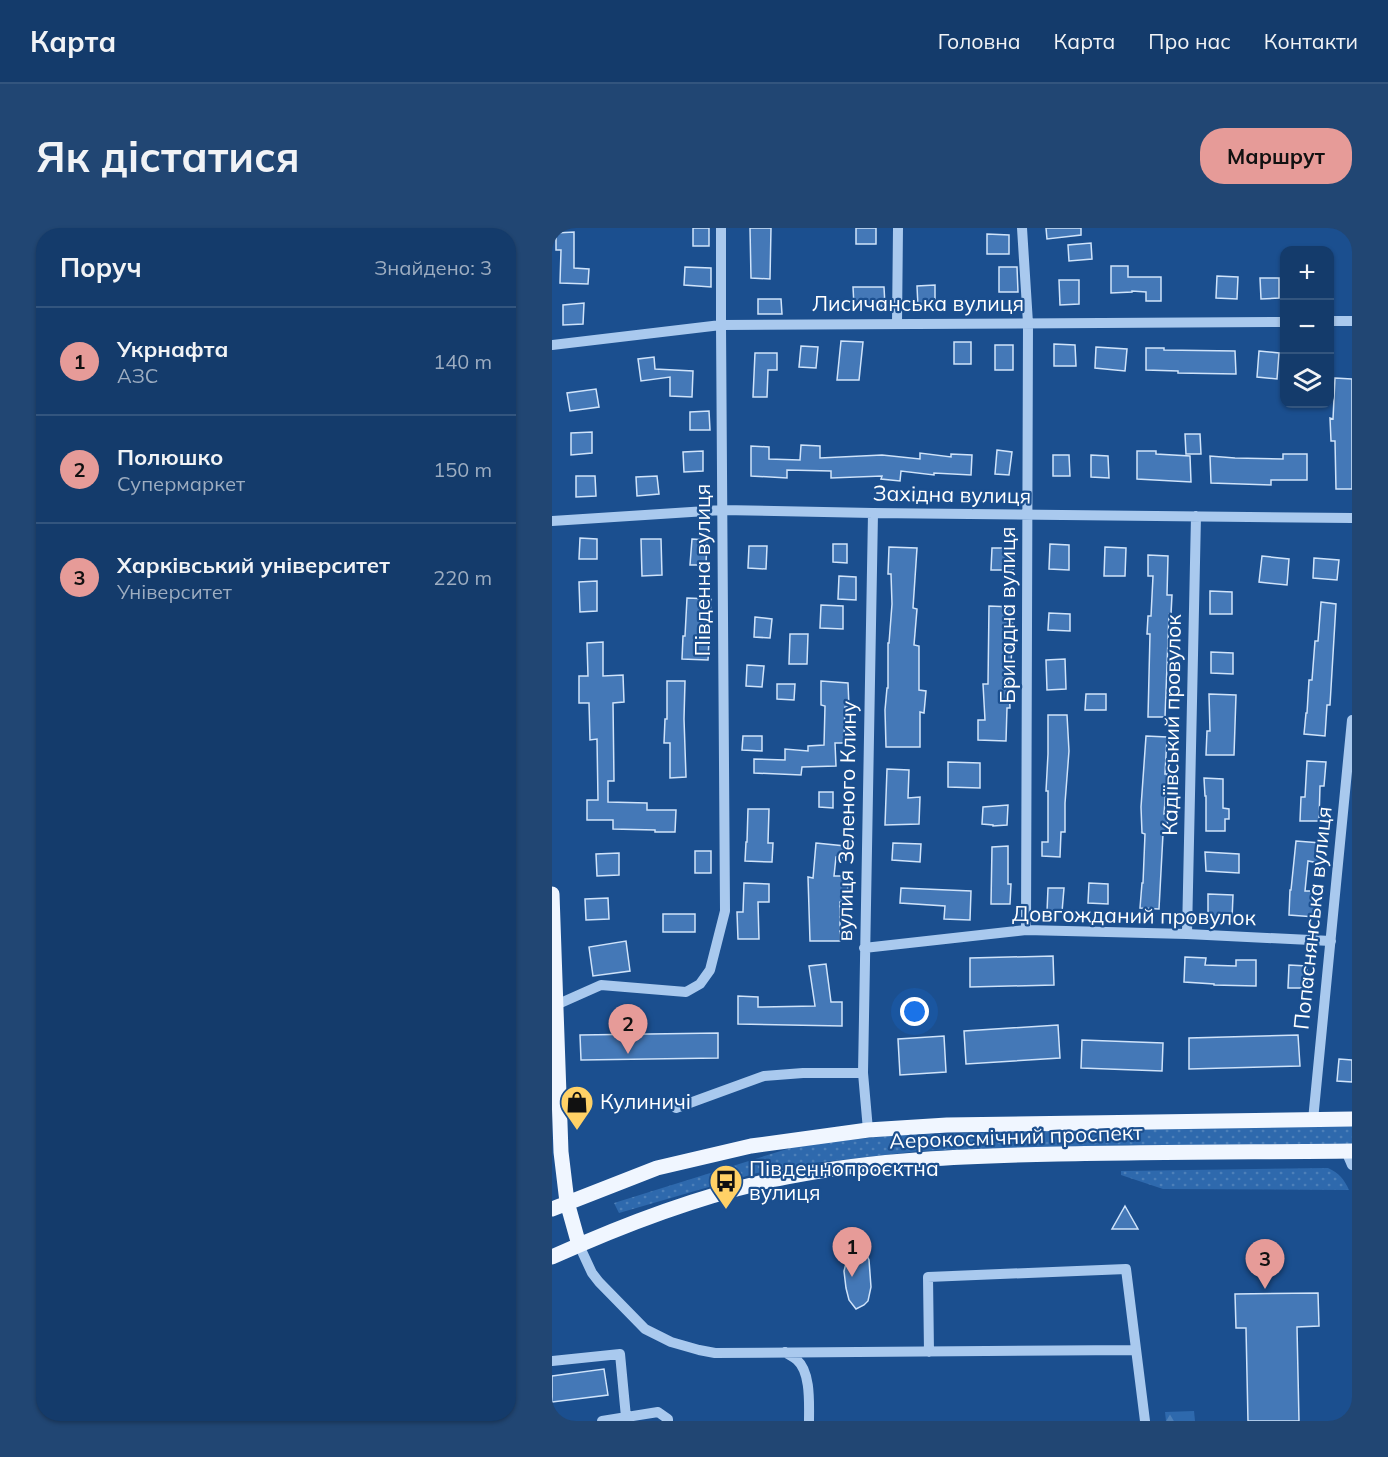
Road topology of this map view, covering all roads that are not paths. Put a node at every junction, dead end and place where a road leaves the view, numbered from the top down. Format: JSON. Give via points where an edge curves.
{"nodes":[{"id":1,"x":721,"y":228,"type":"edge"},
{"id":2,"x":898,"y":228,"type":"edge"},
{"id":3,"x":1022,"y":228,"type":"edge"},
{"id":4,"x":1334,"y":321,"type":"edge"},
{"id":5,"x":1352,"y":321,"type":"edge"},
{"id":6,"x":1280,"y":322,"type":"edge"},
{"id":7,"x":1028,"y":323,"type":"junction"},
{"id":8,"x":897,"y":324,"type":"junction"},
{"id":9,"x":721,"y":325,"type":"junction"},
{"id":10,"x":552,"y":345,"type":"edge"},
{"id":11,"x":722,"y":510,"type":"junction"},
{"id":12,"x":873,"y":513,"type":"junction"},
{"id":13,"x":1028,"y":515,"type":"junction"},
{"id":14,"x":1196,"y":516,"type":"junction"},
{"id":15,"x":1352,"y":518,"type":"edge"},
{"id":16,"x":552,"y":521,"type":"edge"},
{"id":17,"x":1352,"y":720,"type":"edge"},
{"id":18,"x":552,"y":894,"type":"edge"},
{"id":19,"x":1026,"y":930,"type":"junction"},
{"id":20,"x":1187,"y":934,"type":"junction"},
{"id":21,"x":1331,"y":941,"type":"junction"},
{"id":22,"x":864,"y":948,"type":"junction"},
{"id":23,"x":556,"y":1005,"type":"junction"},
{"id":24,"x":554,"y":1025,"type":"edge"},
{"id":25,"x":863,"y":1073,"type":"junction"},
{"id":26,"x":676,"y":1108,"type":"dead end"},
{"id":27,"x":1352,"y":1119,"type":"edge"},
{"id":28,"x":1313,"y":1120,"type":"junction"},
{"id":29,"x":868,"y":1130,"type":"junction"},
{"id":30,"x":1350,"y":1156,"type":"edge"},
{"id":31,"x":567,"y":1202,"type":"junction"},
{"id":32,"x":552,"y":1209,"type":"edge"},
{"id":33,"x":579,"y":1245,"type":"junction"},
{"id":34,"x":552,"y":1257,"type":"edge"},
{"id":35,"x":1136,"y":1350,"type":"junction"},
{"id":36,"x":784,"y":1352,"type":"junction"},
{"id":37,"x":929,"y":1352,"type":"junction"},
{"id":38,"x":552,"y":1361,"type":"edge"},
{"id":39,"x":626,"y":1417,"type":"junction"},
{"id":40,"x":602,"y":1421,"type":"edge"},
{"id":41,"x":668,"y":1421,"type":"edge"},
{"id":42,"x":809,"y":1421,"type":"edge"},
{"id":43,"x":1145,"y":1421,"type":"edge"}],
"edges":[{"from":1,"to":9,"type":"street","name":"Південна вулиця"},
{"from":2,"to":8,"type":"street"},
{"from":3,"to":7,"type":"street","name":"Бригадна вулиця"},
{"from":4,"to":5,"type":"street"},
{"from":6,"to":7,"type":"street","name":"Лисичанська вулиця"},
{"from":7,"to":8,"type":"street","name":"Лисичанська вулиця"},
{"from":7,"to":13,"type":"street","name":"Бригадна вулиця"},
{"from":8,"to":9,"type":"street","name":"Лисичанська вулиця"},
{"from":9,"to":10,"type":"street","name":"Лисичанська вулиця"},
{"from":9,"to":11,"type":"street","name":"Південна вулиця"},
{"from":11,"to":12,"type":"street","name":"Західна вулиця"},
{"from":11,"to":16,"type":"street","name":"Західна вулиця"},
{"from":11,"to":23,"type":"street","name":"Південна вулиця","via":[[725,911],[710,970],[700,984],[686,992],[601,985]]},
{"from":12,"to":13,"type":"street","name":"Західна вулиця"},
{"from":12,"to":22,"type":"street","name":"вулиця Зеленого Клину"},
{"from":13,"to":14,"type":"street","name":"Західна вулиця"},
{"from":13,"to":19,"type":"street","name":"Бригадна вулиця"},
{"from":14,"to":15,"type":"street","name":"Західна вулиця"},
{"from":14,"to":20,"type":"street","name":"Кадіївський провулок"},
{"from":17,"to":21,"type":"street","name":"Попаснянська вулиця"},
{"from":18,"to":23,"type":"main road"},
{"from":19,"to":20,"type":"street","name":"Довгожданий провулок"},
{"from":19,"to":22,"type":"street","name":"Довгожданий провулок"},
{"from":20,"to":21,"type":"street","name":"Довгожданий провулок"},
{"from":21,"to":28,"type":"street","name":"Попаснянська вулиця"},
{"from":22,"to":25,"type":"street","name":"вулиця Зеленого Клину"},
{"from":23,"to":24,"type":"main road"},
{"from":24,"to":31,"type":"main road"},
{"from":25,"to":26,"type":"street","via":[[764,1076]]},
{"from":25,"to":29,"type":"street","name":"вулиця Зеленого Клину"},
{"from":27,"to":28,"type":"main road","name":"Аерокосмічний проспект"},
{"from":28,"to":29,"type":"main road","name":"Аерокосмічний проспект","via":[[947,1125]]},
{"from":29,"to":31,"type":"main road","name":"Аерокосмічний проспект","via":[[740,1148],[657,1168]]},
{"from":30,"to":33,"type":"main road","name":"Аерокосмічний проспект","via":[[972,1156],[879,1162],[788,1176],[721,1194]]},
{"from":31,"to":32,"type":"main road","name":"Аерокосмічний проспект"},
{"from":31,"to":33,"type":"main road"},
{"from":33,"to":34,"type":"main road","name":"Аерокосмічний проспект"},
{"from":33,"to":36,"type":"street","via":[[599,1282],[645,1329],[671,1342],[716,1353]]},
{"from":35,"to":37,"type":"street"},
{"from":35,"to":37,"type":"street","via":[[1126,1269],[928,1277]]},
{"from":35,"to":43,"type":"street"},
{"from":36,"to":37,"type":"street"},
{"from":36,"to":42,"type":"street","via":[[803,1367]]},
{"from":38,"to":39,"type":"street","via":[[620,1354]]},
{"from":39,"to":40,"type":"street"},
{"from":39,"to":41,"type":"street","via":[[658,1412]]}]}
